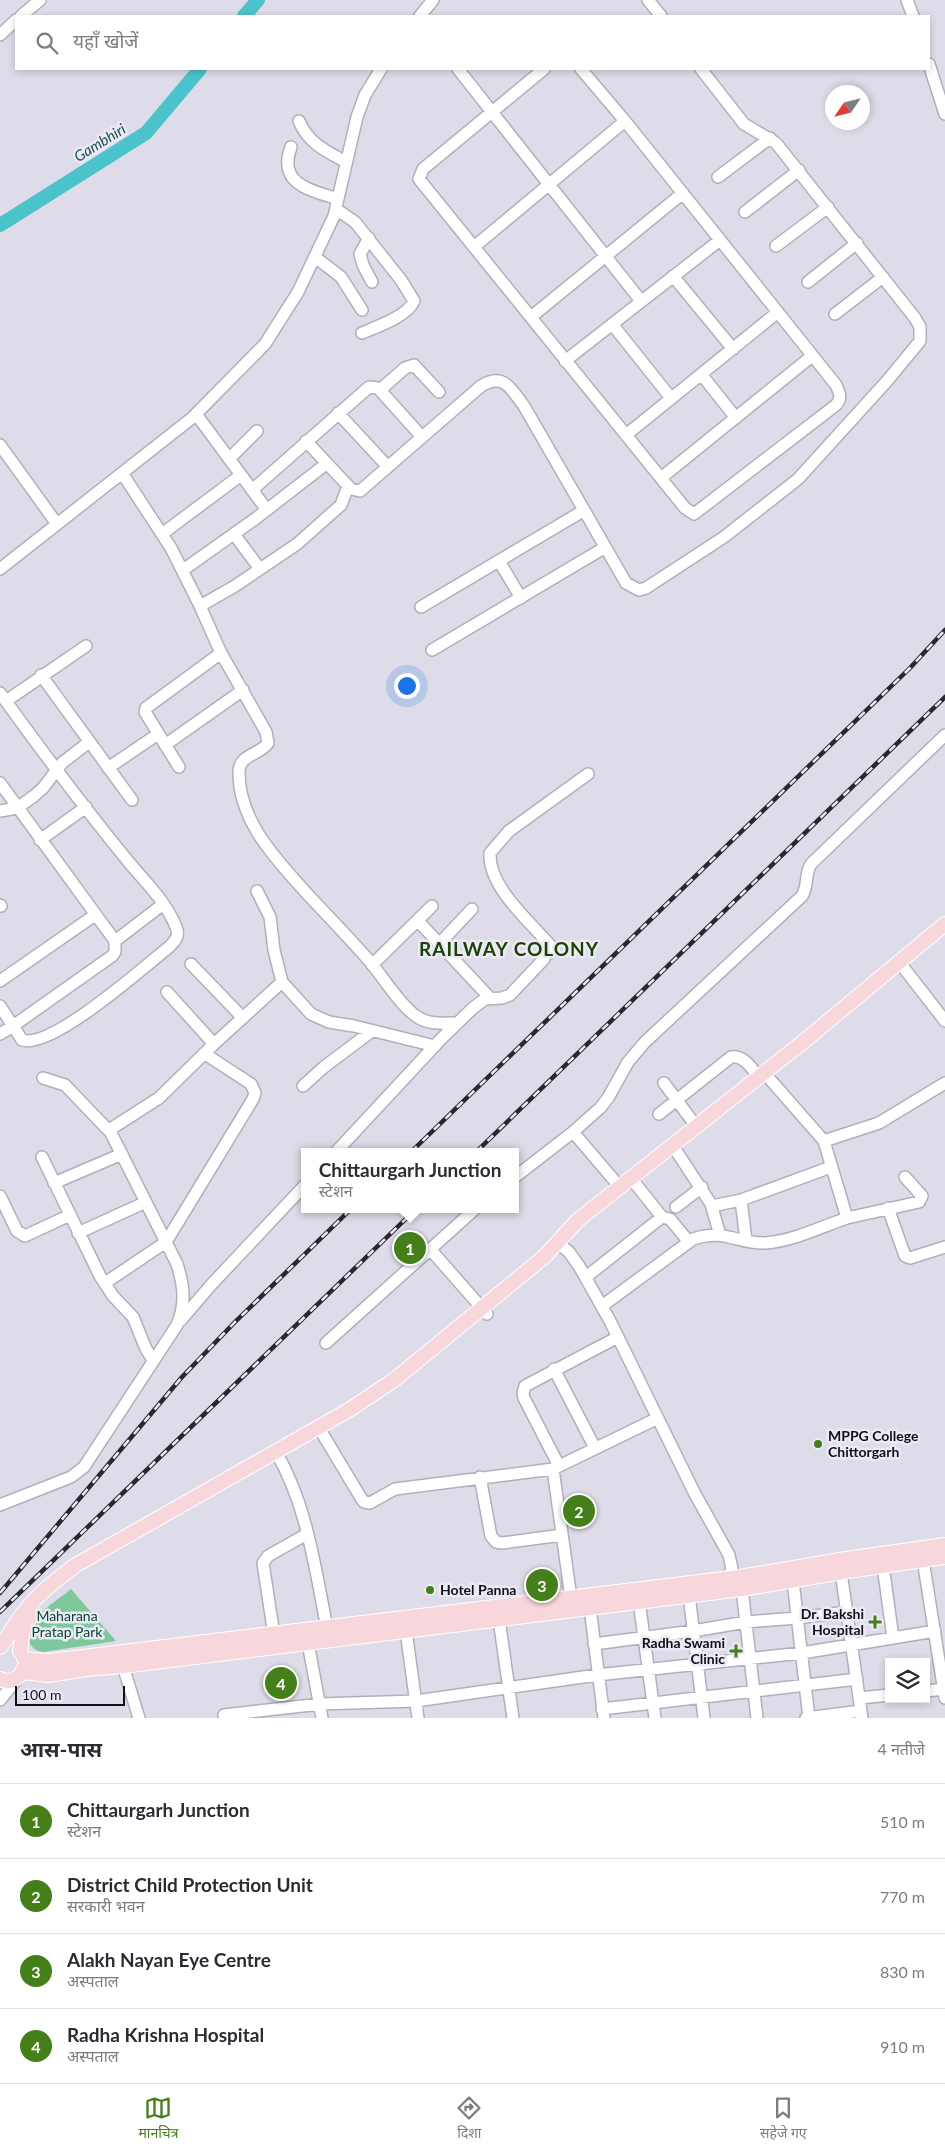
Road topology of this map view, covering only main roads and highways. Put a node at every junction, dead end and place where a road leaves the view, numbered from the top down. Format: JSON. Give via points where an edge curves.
{"nodes":[{"id":1,"x":945,"y":924,"type":"edge"},
{"id":2,"x":945,"y":933,"type":"edge"},
{"id":3,"x":763,"y":1077,"type":"junction"},
{"id":4,"x":560,"y":1245,"type":"junction"},
{"id":5,"x":485,"y":1311,"type":"junction"},
{"id":6,"x":277,"y":1455,"type":"junction"},
{"id":7,"x":945,"y":1545,"type":"edge"},
{"id":8,"x":945,"y":1557,"type":"edge"},
{"id":9,"x":405,"y":1625,"type":"junction"},
{"id":10,"x":0,"y":1648,"type":"edge"},
{"id":11,"x":22,"y":1655,"type":"junction"},
{"id":12,"x":13,"y":1678,"type":"edge"},
{"id":13,"x":0,"y":1692,"type":"edge"}],
"edges":[{"from":1,"to":3,"type":"main road"},
{"from":2,"to":3,"type":"main road"},
{"from":3,"to":4,"type":"main road","via":[[581,1224]]},
{"from":3,"to":4,"type":"main road","via":[[619,1186],[578,1220]]},
{"from":4,"to":5,"type":"main road"},
{"from":5,"to":6,"type":"main road","via":[[372,1396]]},
{"from":5,"to":6,"type":"main road","via":[[397,1386],[322,1433]]},
{"from":6,"to":10,"type":"main road","via":[[76,1565],[45,1588],[23,1613]]},
{"from":6,"to":11,"type":"main road","via":[[80,1571],[28,1619],[20,1640]]},
{"from":7,"to":9,"type":"main road"},
{"from":8,"to":9,"type":"main road","via":[[742,1589],[499,1619]]},
{"from":9,"to":11,"type":"main road","via":[[327,1628],[49,1662],[31,1660]]},
{"from":9,"to":12,"type":"main road","via":[[308,1643]]},
{"from":10,"to":11,"type":"main road","via":[[14,1648]]},
{"from":11,"to":12,"type":"main road","via":[[25,1665]]},
{"from":12,"to":13,"type":"main road"}]}
